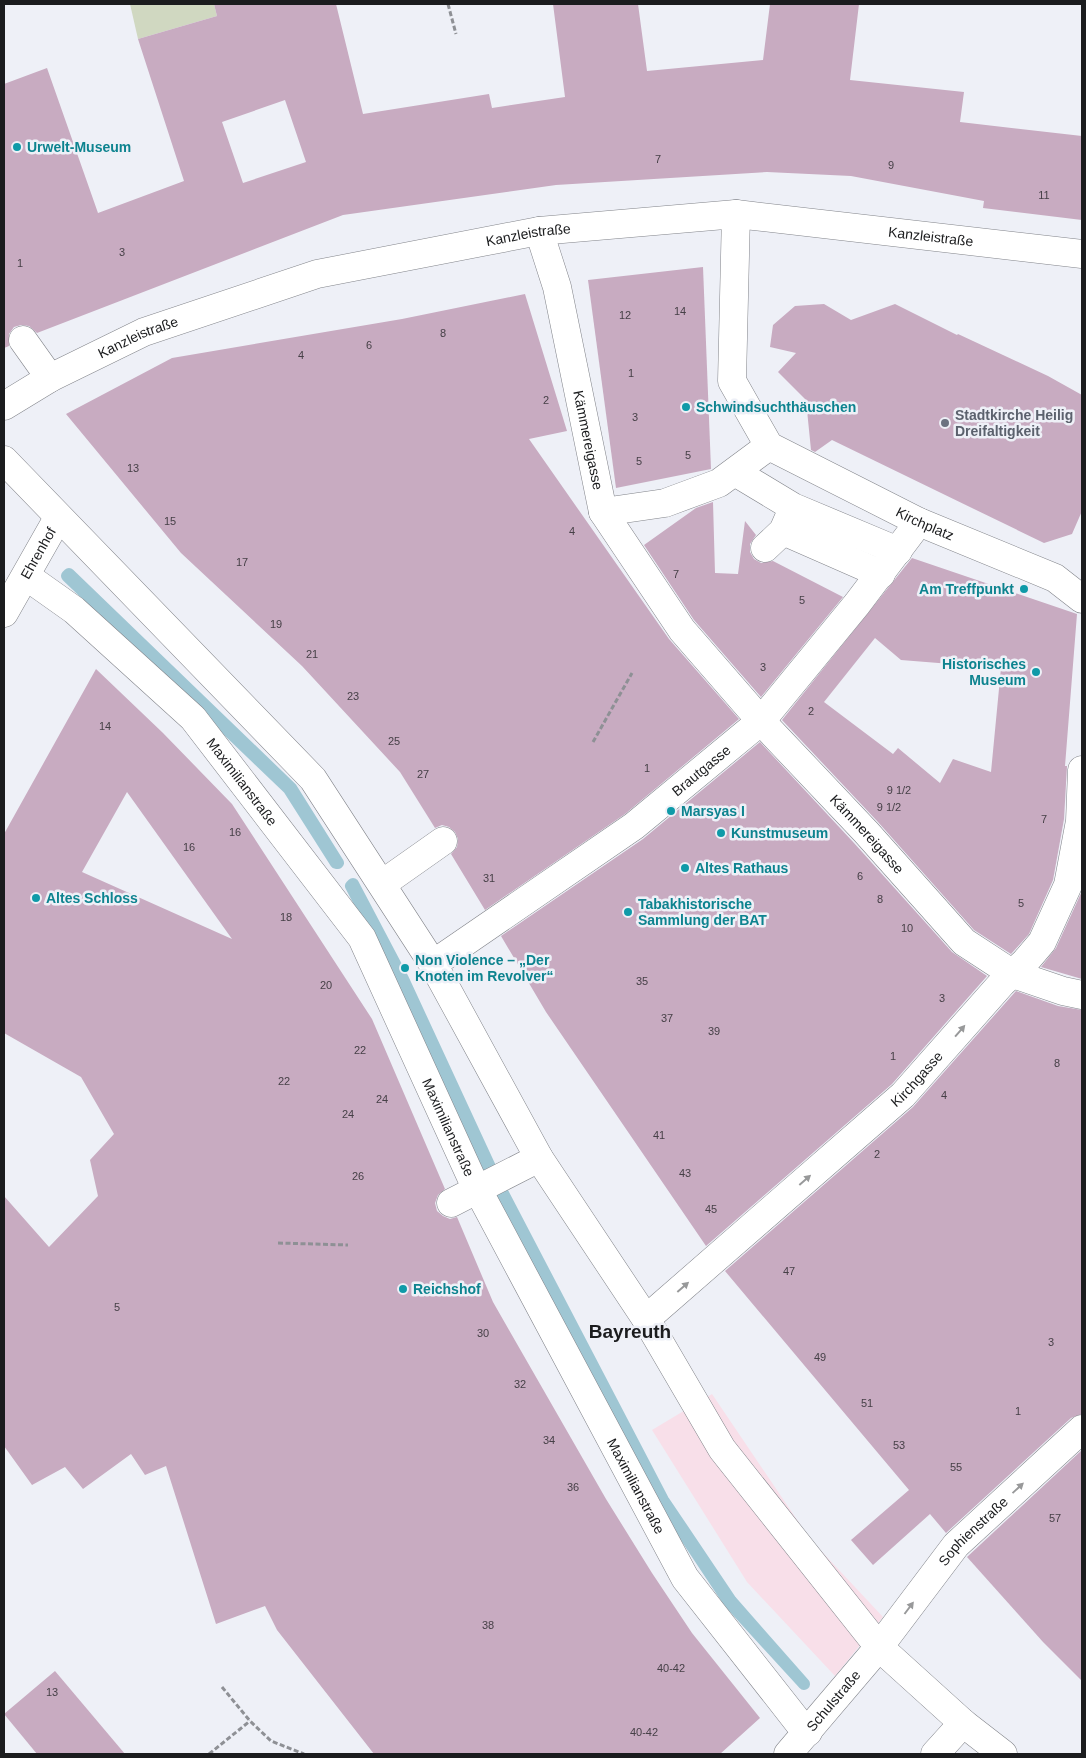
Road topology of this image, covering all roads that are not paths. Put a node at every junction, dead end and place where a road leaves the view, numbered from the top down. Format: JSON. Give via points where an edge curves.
{"nodes":[{"id":1,"x":736,"y":214,"type":"junction"},
{"id":2,"x":539,"y":231,"type":"junction"},
{"id":3,"x":1082,"y":254,"type":"edge"},
{"id":4,"x":23,"y":340,"type":"dead end"},
{"id":5,"x":50,"y":378,"type":"junction"},
{"id":6,"x":4,"y":406,"type":"edge"},
{"id":7,"x":769,"y":446,"type":"junction"},
{"id":8,"x":4,"y":460,"type":"edge"},
{"id":9,"x":735,"y":472,"type":"junction"},
{"id":10,"x":603,"y":512,"type":"junction"},
{"id":11,"x":58,"y":518,"type":"junction"},
{"id":12,"x":919,"y":522,"type":"junction"},
{"id":13,"x":780,"y":529,"type":"junction"},
{"id":14,"x":898,"y":551,"type":"junction"},
{"id":15,"x":881,"y":574,"type":"junction"},
{"id":16,"x":26,"y":576,"type":"junction"},
{"id":17,"x":1082,"y":599,"type":"edge"},
{"id":18,"x":4,"y":613,"type":"edge"},
{"id":19,"x":761,"y":721,"type":"junction"},
{"id":20,"x":1082,"y":770,"type":"edge"},
{"id":21,"x":443,"y":841,"type":"dead end"},
{"id":22,"x":382,"y":884,"type":"junction"},
{"id":23,"x":433,"y":964,"type":"junction"},
{"id":24,"x":1013,"y":974,"type":"junction"},
{"id":25,"x":1082,"y":995,"type":"edge"},
{"id":26,"x":539,"y":1158,"type":"junction"},
{"id":27,"x":478,"y":1189,"type":"junction"},
{"id":28,"x":451,"y":1203,"type":"dead end"},
{"id":29,"x":646,"y":1319,"type":"junction"},
{"id":30,"x":1082,"y":1429,"type":"edge"},
{"id":31,"x":879,"y":1647,"type":"junction"},
{"id":32,"x":963,"y":1722,"type":"junction"},
{"id":33,"x":808,"y":1732,"type":"junction"},
{"id":34,"x":788,"y":1754,"type":"edge"},
{"id":35,"x":935,"y":1754,"type":"edge"},
{"id":36,"x":1003,"y":1754,"type":"edge"}],
"edges":[{"from":1,"to":2,"type":"street","name":"Kanzleistraße"},
{"from":1,"to":3,"type":"street","name":"Kanzleistraße"},
{"from":1,"to":7,"type":"street","via":[[732,381]]},
{"from":2,"to":5,"type":"street","name":"Kanzleistraße","via":[[317,274],[144,332]]},
{"from":2,"to":10,"type":"street","name":"Kämmereigasse","via":[[557,288]]},
{"from":4,"to":5,"type":"street"},
{"from":5,"to":6,"type":"street","name":"Kanzleistraße"},
{"from":7,"to":9,"type":"street"},
{"from":7,"to":12,"type":"street","name":"Kirchplatz"},
{"from":8,"to":11,"type":"street"},
{"from":9,"to":10,"type":"street","via":[[719,482],[665,503]]},
{"from":9,"to":13,"type":"street"},
{"from":10,"to":19,"type":"street","name":"Kämmereigasse","via":[[677,634]]},
{"from":11,"to":16,"type":"street","name":"Ehrenhof"},
{"from":11,"to":22,"type":"street","via":[[313,778]]},
{"from":12,"to":14,"type":"street","name":"Brautgasse"},
{"from":12,"to":17,"type":"street","name":"Kirchplatz","via":[[1054,578]]},
{"from":13,"to":14,"type":"street"},
{"from":13,"to":15,"type":"street"},
{"from":14,"to":15,"type":"street","name":"Brautgasse"},
{"from":15,"to":19,"type":"street","name":"Brautgasse"},
{"from":16,"to":18,"type":"street","name":"Ehrenhof"},
{"from":16,"to":27,"type":"street","name":"Maximilianstraße","via":[[74,610],[193,718],[362,938]]},
{"from":19,"to":23,"type":"street","name":"Brautgasse","via":[[634,826]]},
{"from":19,"to":24,"type":"street","name":"Kämmereigasse","via":[[964,942]]},
{"from":20,"to":24,"type":"street","name":"Kirchgasse","via":[[1080,822],[1068,885],[1042,942]]},
{"from":21,"to":22,"type":"street"},
{"from":22,"to":23,"type":"street"},
{"from":23,"to":26,"type":"street"},
{"from":24,"to":25,"type":"street","name":"Kämmereigasse"},
{"from":29,"to":24,"type":"street","name":"Kirchgasse","one_way":true,"via":[[903,1095]]},
{"from":26,"to":27,"type":"street"},
{"from":26,"to":29,"type":"street"},
{"from":27,"to":28,"type":"street"},
{"from":27,"to":33,"type":"street","name":"Maximilianstraße","via":[[685,1578]]},
{"from":29,"to":31,"type":"street","via":[[722,1449]]},
{"from":31,"to":30,"type":"street","name":"Sophienstraße","one_way":true,"via":[[956,1544]]},
{"from":31,"to":32,"type":"street"},
{"from":31,"to":33,"type":"street","name":"Schulstraße"},
{"from":32,"to":35,"type":"street"},
{"from":32,"to":36,"type":"street"},
{"from":33,"to":34,"type":"street","name":"Schulstraße"}]}
